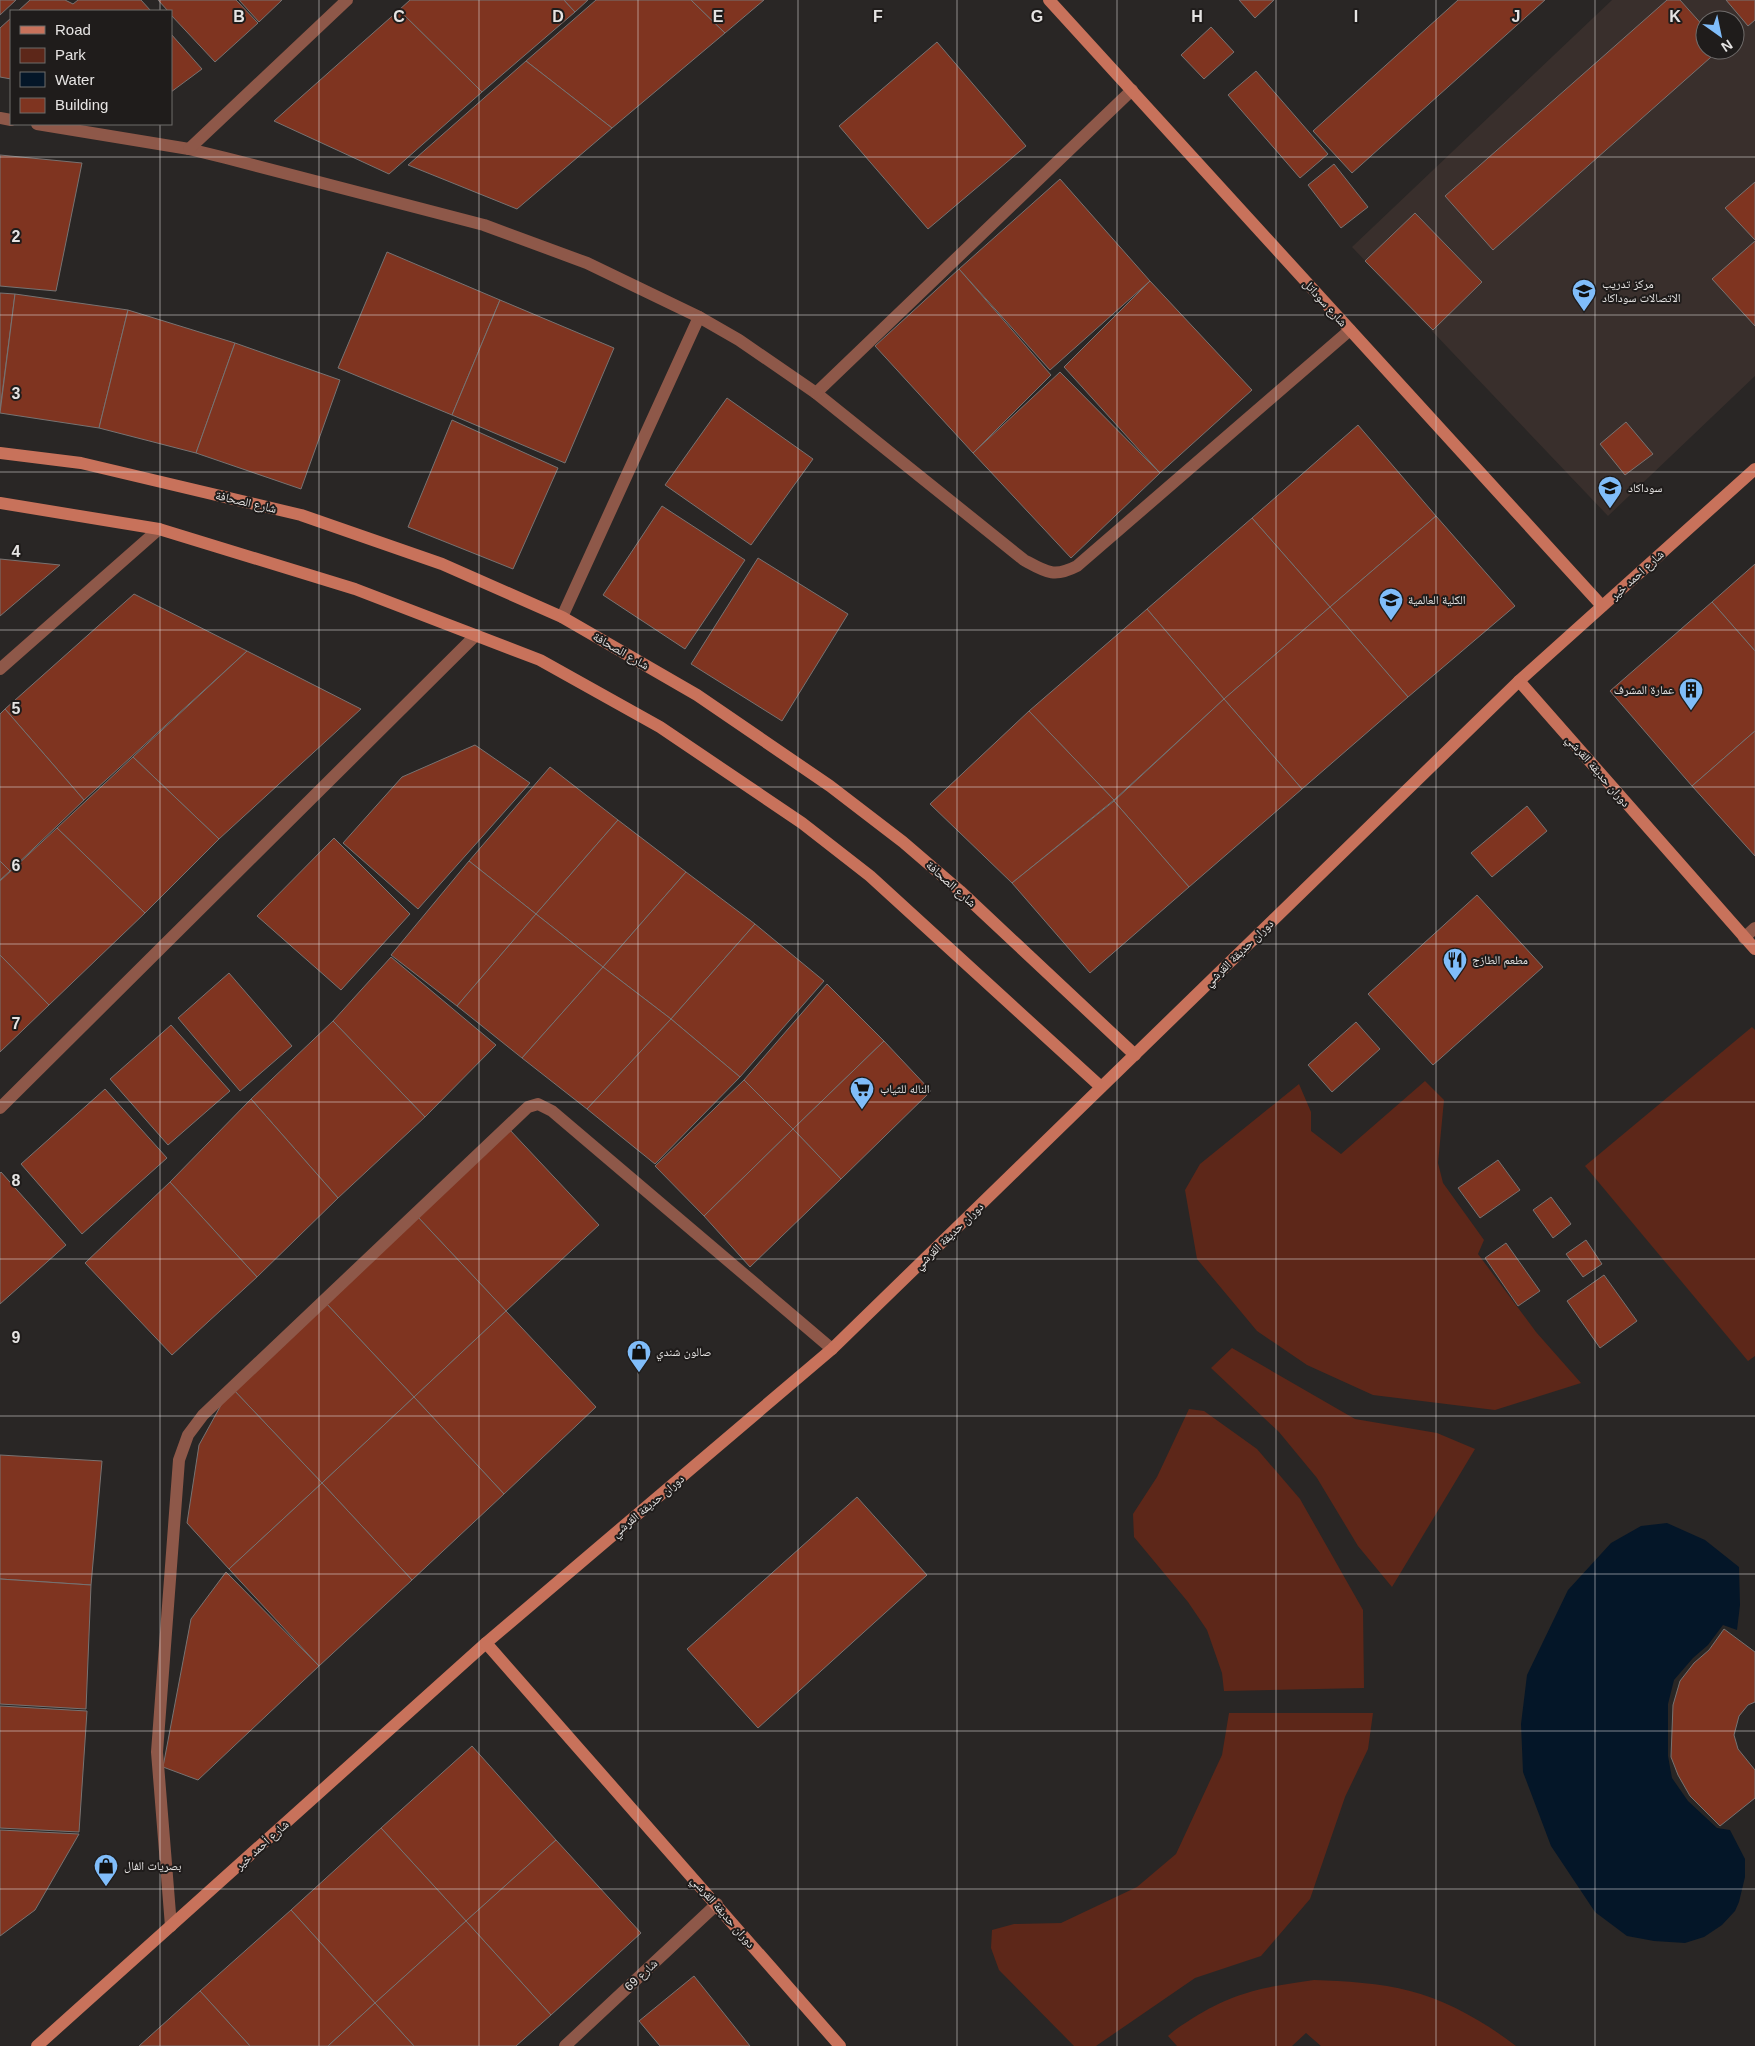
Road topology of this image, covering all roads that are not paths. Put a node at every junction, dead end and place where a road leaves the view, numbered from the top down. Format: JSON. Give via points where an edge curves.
{"nodes":[{"id":1,"x":346,"y":0,"type":"edge"},
{"id":2,"x":1049,"y":0,"type":"edge"},
{"id":3,"x":1132,"y":90,"type":"junction"},
{"id":4,"x":43,"y":125,"type":"edge"},
{"id":5,"x":189,"y":149,"type":"junction"},
{"id":6,"x":699,"y":316,"type":"junction"},
{"id":7,"x":1350,"y":330,"type":"junction"},
{"id":8,"x":816,"y":393,"type":"junction"},
{"id":9,"x":0,"y":452,"type":"edge"},
{"id":10,"x":1755,"y":469,"type":"edge"},
{"id":11,"x":0,"y":503,"type":"edge"},
{"id":12,"x":159,"y":529,"type":"junction"},
{"id":13,"x":1602,"y":606,"type":"junction"},
{"id":14,"x":562,"y":617,"type":"junction"},
{"id":15,"x":476,"y":635,"type":"junction"},
{"id":16,"x":0,"y":669,"type":"edge"},
{"id":17,"x":1519,"y":681,"type":"junction"},
{"id":18,"x":1755,"y":928,"type":"edge"},
{"id":19,"x":1744,"y":938,"type":"junction"},
{"id":20,"x":1755,"y":949,"type":"edge"},
{"id":21,"x":1135,"y":1055,"type":"junction"},
{"id":22,"x":1101,"y":1087,"type":"junction"},
{"id":23,"x":0,"y":1108,"type":"edge"},
{"id":24,"x":832,"y":1349,"type":"junction"},
{"id":25,"x":486,"y":1644,"type":"junction"},
{"id":26,"x":717,"y":1904,"type":"junction"},
{"id":27,"x":171,"y":1926,"type":"junction"},
{"id":28,"x":37,"y":2046,"type":"edge"},
{"id":29,"x":565,"y":2046,"type":"edge"},
{"id":30,"x":840,"y":2046,"type":"edge"}],
"edges":[{"from":1,"to":5,"type":"street"},
{"from":2,"to":3,"type":"main road","name":"شارع سوداتل"},
{"from":3,"to":7,"type":"main road","name":"شارع سوداتل"},
{"from":3,"to":8,"type":"street"},
{"from":4,"to":5,"type":"street"},
{"from":5,"to":6,"type":"street","via":[[484,225],[587,263]]},
{"from":6,"to":8,"type":"street"},
{"from":6,"to":14,"type":"street"},
{"from":7,"to":8,"type":"street","via":[[1065,573],[1044,572],[1024,560]]},
{"from":7,"to":13,"type":"main road","name":"شارع سوداتل"},
{"from":9,"to":14,"type":"main road","name":"شارع الصحافة","via":[[81,463],[301,515],[442,564]]},
{"from":10,"to":13,"type":"main road","name":"شارع احمد خير"},
{"from":11,"to":12,"type":"main road"},
{"from":12,"to":15,"type":"main road","via":[[355,589]]},
{"from":12,"to":16,"type":"street"},
{"from":13,"to":17,"type":"main road","name":"شارع احمد خير"},
{"from":14,"to":21,"type":"main road","name":"شارع الصحافة","via":[[697,695],[830,786],[960,891]]},
{"from":15,"to":22,"type":"main road","via":[[540,660],[660,727],[802,823],[877,883]]},
{"from":15,"to":23,"type":"street"},
{"from":17,"to":19,"type":"main road","name":"دوران حديقة القرشي"},
{"from":17,"to":21,"type":"main road","name":"دوران حديقة القرشي"},
{"from":18,"to":19,"type":"street"},
{"from":19,"to":20,"type":"main road","name":"دوران حديقة القرشي"},
{"from":21,"to":22,"type":"main road","name":"دوران حديقة القرشي"},
{"from":22,"to":24,"type":"main road","name":"دوران حديقة القرشي"},
{"from":24,"to":25,"type":"main road","name":"دوران حديقة القرشي"},
{"from":24,"to":27,"type":"street","via":[[552,1111],[538,1104],[528,1107],[203,1415],[188,1435],[179,1460],[157,1752]]},
{"from":25,"to":26,"type":"main road","name":"دوران حديقة القرشي"},
{"from":25,"to":27,"type":"main road","name":"شارع أحمد خير"},
{"from":26,"to":29,"type":"street","name":"شارع 69"},
{"from":26,"to":30,"type":"main road","name":"دوران حديقة القرشي"},
{"from":27,"to":28,"type":"main road","name":"شارع أحمد خير"}]}
